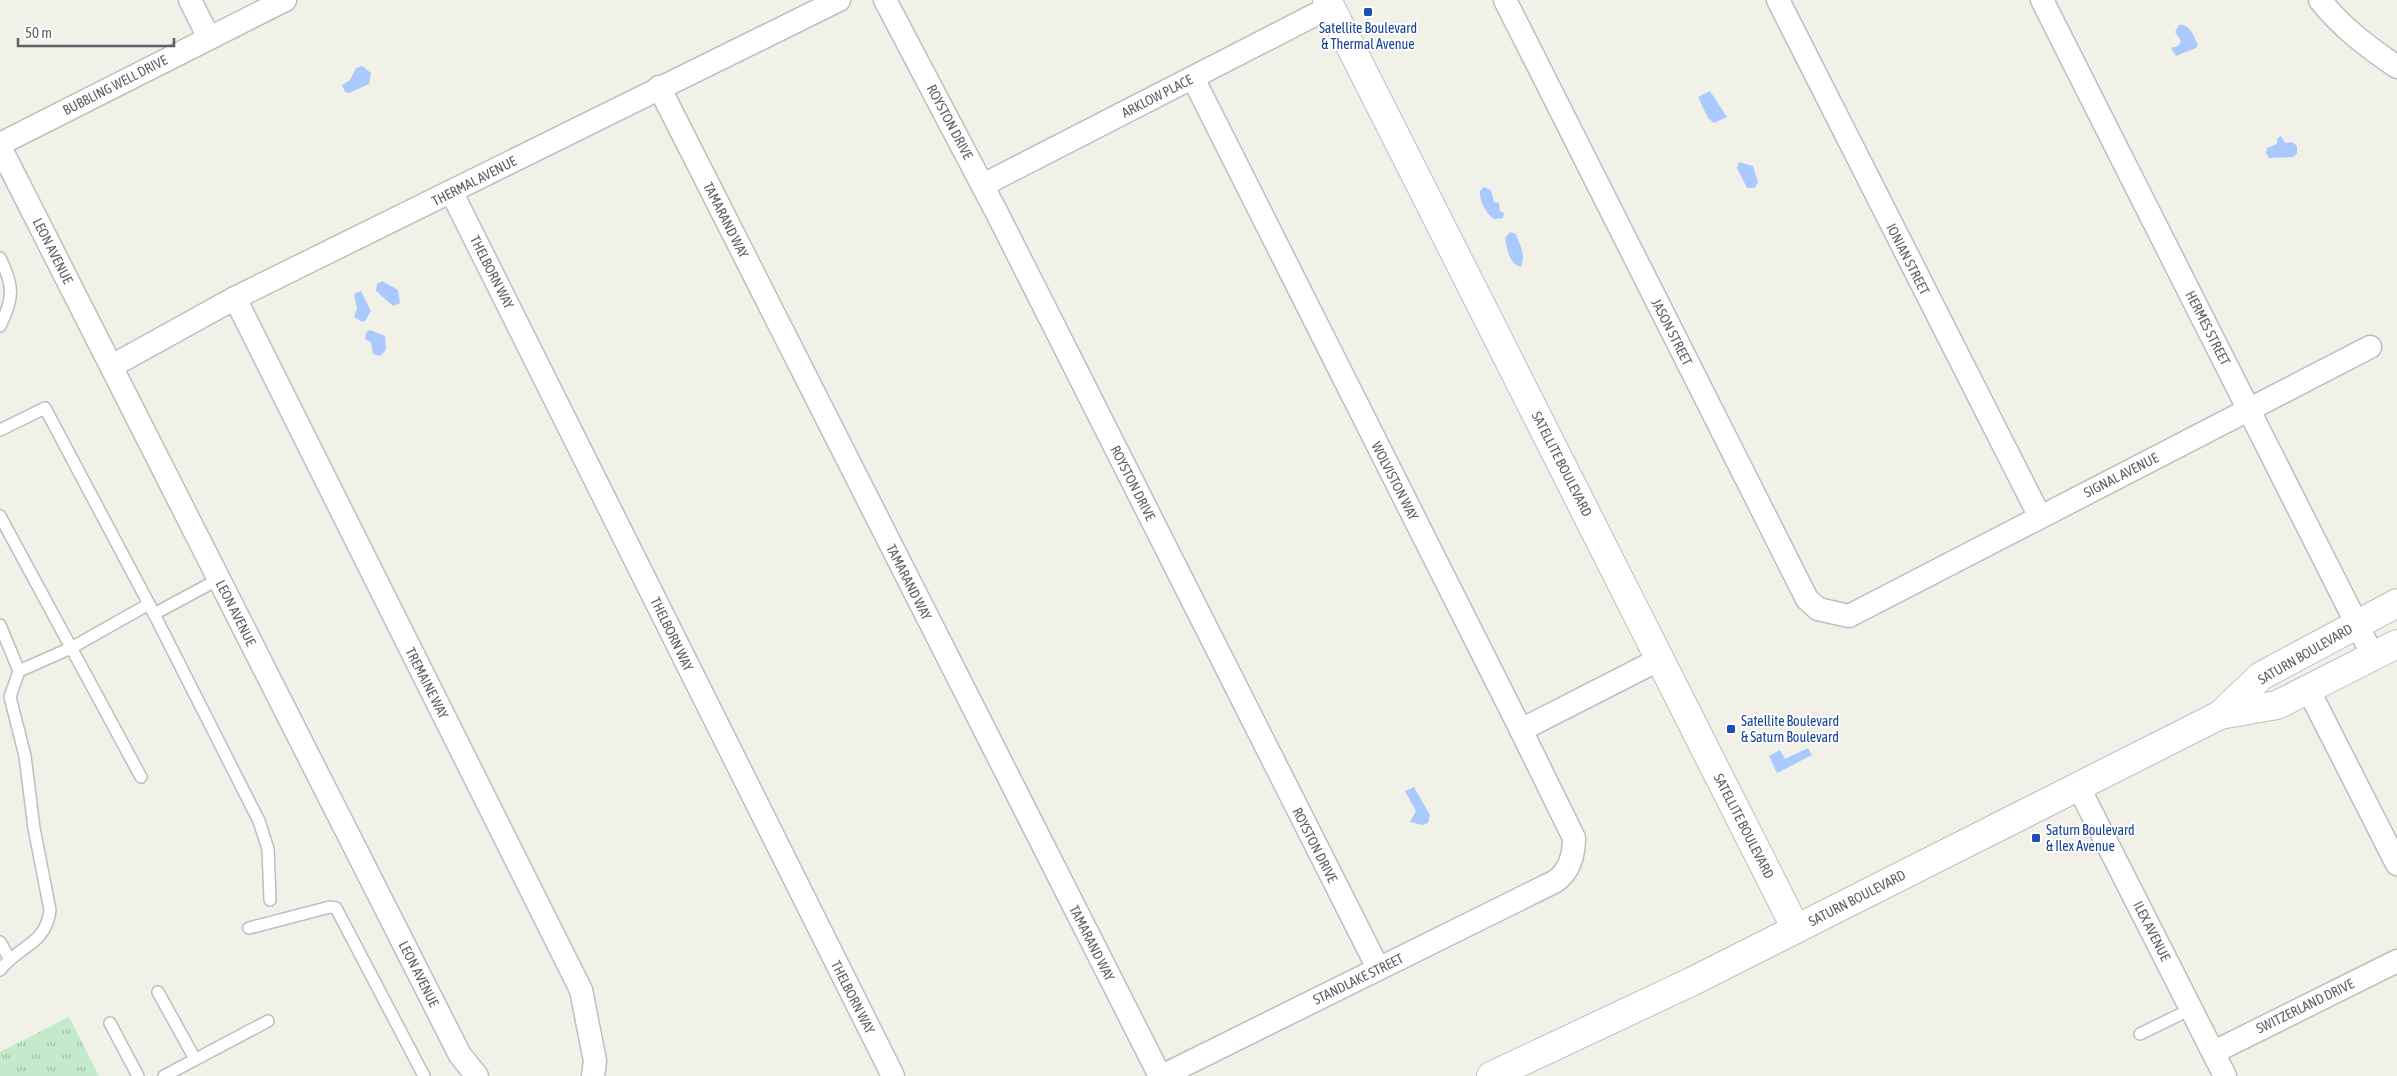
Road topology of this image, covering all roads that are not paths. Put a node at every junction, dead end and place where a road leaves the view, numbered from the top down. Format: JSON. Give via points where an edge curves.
{"nodes":[{"id":1,"x":190,"y":0,"type":"edge"},
{"id":2,"x":285,"y":0,"type":"edge"},
{"id":3,"x":839,"y":0,"type":"edge"},
{"id":4,"x":884,"y":0,"type":"edge"},
{"id":5,"x":1505,"y":0,"type":"edge"},
{"id":6,"x":1778,"y":0,"type":"edge"},
{"id":7,"x":2042,"y":0,"type":"edge"},
{"id":8,"x":2320,"y":0,"type":"edge"},
{"id":9,"x":1328,"y":4,"type":"edge"},
{"id":10,"x":208,"y":38,"type":"junction"},
{"id":11,"x":2397,"y":67,"type":"edge"},
{"id":12,"x":1193,"y":78,"type":"junction"},
{"id":13,"x":659,"y":87,"type":"junction"},
{"id":14,"x":0,"y":145,"type":"edge"},
{"id":15,"x":983,"y":186,"type":"junction"},
{"id":16,"x":452,"y":193,"type":"junction"},
{"id":17,"x":0,"y":258,"type":"edge"},
{"id":18,"x":235,"y":298,"type":"junction"},
{"id":19,"x":0,"y":326,"type":"edge"},
{"id":20,"x":2370,"y":347,"type":"dead end"},
{"id":21,"x":112,"y":366,"type":"junction"},
{"id":22,"x":2250,"y":409,"type":"junction"},
{"id":23,"x":0,"y":430,"type":"edge"},
{"id":24,"x":0,"y":516,"type":"edge"},
{"id":25,"x":2040,"y":517,"type":"junction"},
{"id":26,"x":219,"y":579,"type":"junction"},
{"id":27,"x":1872,"y":603,"type":"joint"},
{"id":28,"x":2397,"y":603,"type":"edge"},
{"id":29,"x":151,"y":609,"type":"junction"},
{"id":30,"x":2357,"y":624,"type":"junction"},
{"id":31,"x":0,"y":625,"type":"edge"},
{"id":32,"x":2397,"y":644,"type":"edge"},
{"id":33,"x":71,"y":648,"type":"junction"},
{"id":34,"x":2373,"y":656,"type":"junction"},
{"id":35,"x":1660,"y":659,"type":"junction"},
{"id":36,"x":19,"y":671,"type":"junction"},
{"id":37,"x":2308,"y":689,"type":"junction"},
{"id":38,"x":2220,"y":715,"type":"junction"},
{"id":39,"x":1521,"y":730,"type":"junction"},
{"id":40,"x":141,"y":777,"type":"dead end"},
{"id":41,"x":2078,"y":786,"type":"junction"},
{"id":42,"x":2397,"y":864,"type":"edge"},
{"id":43,"x":1554,"y":882,"type":"joint"},
{"id":44,"x":270,"y":900,"type":"dead end"},
{"id":45,"x":249,"y":928,"type":"dead end"},
{"id":46,"x":1796,"y":929,"type":"junction"},
{"id":47,"x":0,"y":942,"type":"edge"},
{"id":48,"x":9,"y":958,"type":"junction"},
{"id":49,"x":2397,"y":961,"type":"edge"},
{"id":50,"x":1378,"y":968,"type":"junction"},
{"id":51,"x":0,"y":970,"type":"edge"},
{"id":52,"x":158,"y":992,"type":"dead end"},
{"id":53,"x":2191,"y":1009,"type":"junction"},
{"id":54,"x":268,"y":1021,"type":"dead end"},
{"id":55,"x":110,"y":1023,"type":"dead end"},
{"id":56,"x":2140,"y":1034,"type":"dead end"},
{"id":57,"x":2214,"y":1052,"type":"junction"},
{"id":58,"x":195,"y":1060,"type":"junction"},
{"id":59,"x":1521,"y":1069,"type":"edge"},
{"id":60,"x":138,"y":1076,"type":"edge"},
{"id":61,"x":164,"y":1076,"type":"edge"},
{"id":62,"x":424,"y":1076,"type":"edge"},
{"id":63,"x":478,"y":1076,"type":"edge"},
{"id":64,"x":593,"y":1076,"type":"edge"},
{"id":65,"x":893,"y":1076,"type":"edge"},
{"id":66,"x":1161,"y":1076,"type":"edge"},
{"id":67,"x":1491,"y":1076,"type":"edge"},
{"id":68,"x":2225,"y":1076,"type":"edge"}],
"edges":[{"from":1,"to":10,"type":"street"},
{"from":2,"to":10,"type":"street","name":"BUBBLING WELL DRIVE"},
{"from":3,"to":13,"type":"street","name":"THERMAL AVENUE"},
{"from":4,"to":15,"type":"street","name":"ROYSTON DRIVE"},
{"from":5,"to":27,"type":"street","name":"JASON STREET","via":[[1807,599],[1818,608],[1849,616]]},
{"from":6,"to":25,"type":"street","name":"IONIAN STREET"},
{"from":7,"to":22,"type":"street","name":"HERMES STREET"},
{"from":8,"to":11,"type":"street","via":[[2368,46]]},
{"from":9,"to":12,"type":"street","name":"ARKLOW PLACE"},
{"from":9,"to":35,"type":"street","name":"SATELLITE BOULEVARD"},
{"from":10,"to":14,"type":"street","name":"BUBBLING WELL DRIVE"},
{"from":12,"to":15,"type":"street","name":"ARKLOW PLACE"},
{"from":12,"to":39,"type":"street","name":"WOLVISTON WAY"},
{"from":13,"to":16,"type":"street","name":"THERMAL AVENUE"},
{"from":13,"to":66,"type":"street","name":"TAMARAND WAY"},
{"from":14,"to":21,"type":"street","name":"LEON AVENUE"},
{"from":15,"to":50,"type":"street","name":"ROYSTON DRIVE"},
{"from":16,"to":18,"type":"street","name":"THERMAL AVENUE"},
{"from":16,"to":65,"type":"street","name":"THELBORN WAY"},
{"from":17,"to":19,"type":"lane","via":[[9,276],[11,290],[10,305]]},
{"from":18,"to":21,"type":"street","name":"THERMAL AVENUE"},
{"from":18,"to":64,"type":"street","name":"TREMAINE WAY","via":[[581,990],[595,1061]]},
{"from":20,"to":22,"type":"street","name":"SIGNAL AVENUE"},
{"from":21,"to":26,"type":"street","name":"LEON AVENUE"},
{"from":22,"to":25,"type":"street","name":"SIGNAL AVENUE"},
{"from":22,"to":30,"type":"street","name":"HERMES STREET"},
{"from":23,"to":29,"type":"lane","via":[[45,408]]},
{"from":24,"to":33,"type":"lane"},
{"from":25,"to":27,"type":"street","name":"SIGNAL AVENUE"},
{"from":26,"to":29,"type":"lane"},
{"from":26,"to":63,"type":"street","name":"LEON AVENUE","via":[[460,1055]]},
{"from":28,"to":30,"type":"street","name":"SATURN BOULEVARD"},
{"from":29,"to":33,"type":"lane"},
{"from":29,"to":44,"type":"lane","via":[[259,821],[268,849]]},
{"from":30,"to":34,"type":"street","name":"HERMES STREET"},
{"from":30,"to":38,"type":"street","name":"SATURN BOULEVARD","via":[[2261,676]]},
{"from":31,"to":36,"type":"lane"},
{"from":32,"to":34,"type":"street","name":"SATURN BOULEVARD"},
{"from":33,"to":36,"type":"lane"},
{"from":33,"to":40,"type":"lane"},
{"from":34,"to":37,"type":"street","name":"SATURN BOULEVARD"},
{"from":35,"to":39,"type":"street"},
{"from":35,"to":46,"type":"street","name":"SATELLITE BOULEVARD"},
{"from":36,"to":48,"type":"lane","via":[[10,697],[25,756],[34,828],[50,910],[49,924],[44,931],[32,944]]},
{"from":37,"to":38,"type":"street","name":"SATURN BOULEVARD","via":[[2278,705]]},
{"from":37,"to":42,"type":"street"},
{"from":38,"to":41,"type":"street","name":"SATURN BOULEVARD"},
{"from":39,"to":43,"type":"street","name":"WOLVISTON WAY","via":[[1574,838],[1574,851],[1564,876]]},
{"from":41,"to":46,"type":"street","name":"SATURN BOULEVARD"},
{"from":41,"to":53,"type":"street","name":"ILEX AVENUE"},
{"from":43,"to":50,"type":"street","name":"STANDLAKE STREET"},
{"from":45,"to":62,"type":"lane","via":[[336,908]]},
{"from":46,"to":59,"type":"street","name":"SATURN BOULEVARD"},
{"from":47,"to":48,"type":"lane"},
{"from":48,"to":51,"type":"lane"},
{"from":49,"to":57,"type":"street","name":"SWITZERLAND DRIVE"},
{"from":50,"to":66,"type":"street","name":"STANDLAKE STREET"},
{"from":52,"to":58,"type":"lane"},
{"from":53,"to":56,"type":"lane"},
{"from":53,"to":57,"type":"street","name":"ILEX AVENUE"},
{"from":54,"to":58,"type":"lane"},
{"from":55,"to":60,"type":"lane"},
{"from":57,"to":68,"type":"street","name":"ILEX AVENUE"},
{"from":58,"to":61,"type":"lane"},
{"from":59,"to":67,"type":"street","name":"SATURN BOULEVARD"}]}
